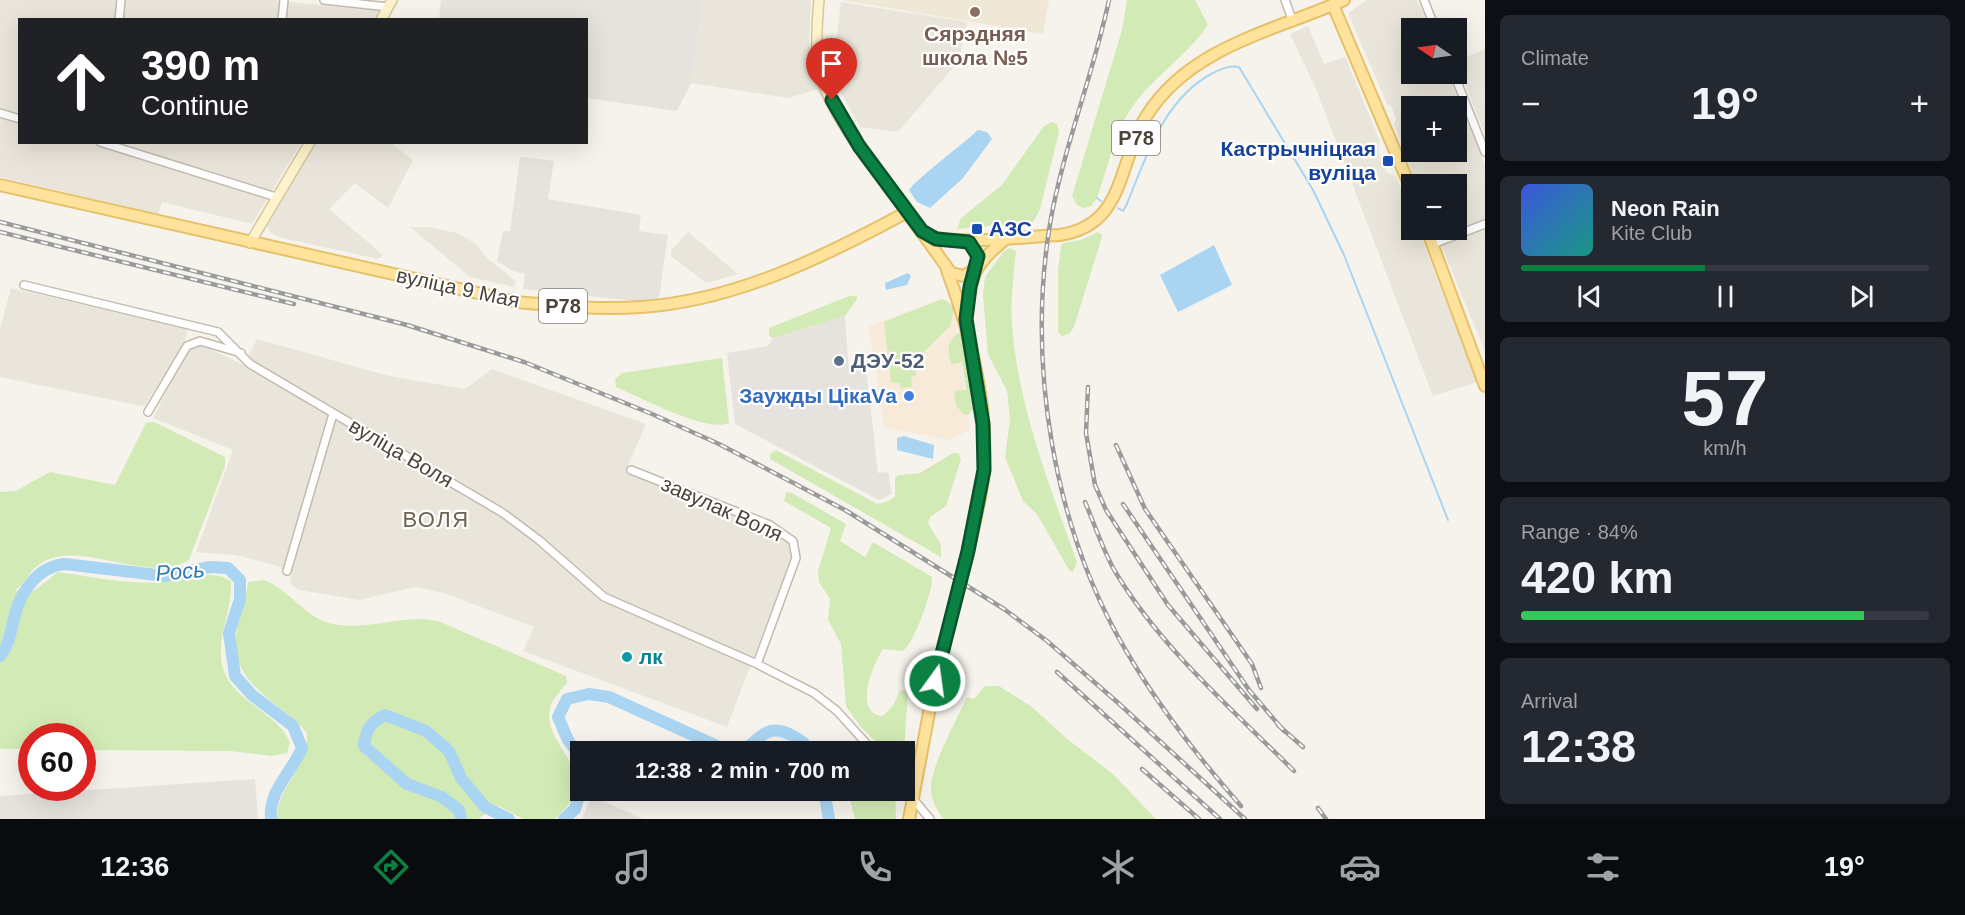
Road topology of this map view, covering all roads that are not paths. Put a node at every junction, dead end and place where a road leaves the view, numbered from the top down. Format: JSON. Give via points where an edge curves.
{"nodes":[{"id":1,"x":122,"y":0,"type":"edge"},
{"id":2,"x":284,"y":0,"type":"edge"},
{"id":3,"x":324,"y":0,"type":"edge"},
{"id":4,"x":819,"y":0,"type":"edge"},
{"id":5,"x":1285,"y":0,"type":"edge"},
{"id":6,"x":1344,"y":0,"type":"edge"},
{"id":7,"x":1424,"y":0,"type":"edge"},
{"id":8,"x":390,"y":4,"type":"edge"},
{"id":9,"x":1333,"y":5,"type":"junction"},
{"id":10,"x":119,"y":18,"type":"edge"},
{"id":11,"x":282,"y":18,"type":"edge"},
{"id":12,"x":382,"y":18,"type":"edge"},
{"id":13,"x":1431,"y":18,"type":"edge"},
{"id":14,"x":1293,"y":22,"type":"junction"},
{"id":15,"x":1458,"y":84,"type":"edge"},
{"id":16,"x":0,"y":113,"type":"edge"},
{"id":17,"x":18,"y":118,"type":"edge"},
{"id":18,"x":106,"y":144,"type":"edge"},
{"id":19,"x":309,"y":144,"type":"edge"},
{"id":20,"x":1485,"y":152,"type":"edge"},
{"id":21,"x":1405,"y":174,"type":"edge"},
{"id":22,"x":0,"y":185,"type":"edge"},
{"id":23,"x":276,"y":197,"type":"junction"},
{"id":24,"x":907,"y":212,"type":"junction"},
{"id":25,"x":1485,"y":224,"type":"edge"},
{"id":26,"x":922,"y":231,"type":"junction"},
{"id":27,"x":1008,"y":237,"type":"junction"},
{"id":28,"x":1431,"y":240,"type":"edge"},
{"id":29,"x":960,"y":241,"type":"junction"},
{"id":30,"x":250,"y":243,"type":"junction"},
{"id":31,"x":1433,"y":244,"type":"junction"},
{"id":32,"x":977,"y":266,"type":"junction"},
{"id":33,"x":946,"y":268,"type":"junction"},
{"id":34,"x":24,"y":285,"type":"dead end"},
{"id":35,"x":966,"y":319,"type":"junction"},
{"id":36,"x":242,"y":353,"type":"junction"},
{"id":37,"x":1485,"y":386,"type":"edge"},
{"id":38,"x":148,"y":412,"type":"dead end"},
{"id":39,"x":333,"y":414,"type":"junction"},
{"id":40,"x":631,"y":470,"type":"dead end"},
{"id":41,"x":286,"y":571,"type":"dead end"},
{"id":42,"x":757,"y":664,"type":"junction"},
{"id":43,"x":864,"y":741,"type":"edge"},
{"id":44,"x":915,"y":794,"type":"edge"},
{"id":45,"x":914,"y":801,"type":"edge"},
{"id":46,"x":915,"y":801,"type":"edge"},
{"id":47,"x":909,"y":819,"type":"edge"},
{"id":48,"x":930,"y":819,"type":"edge"}],
"edges":[{"from":1,"to":10,"type":"street"},
{"from":2,"to":11,"type":"street"},
{"from":3,"to":8,"type":"street"},
{"from":4,"to":24,"type":"main road","via":[[817,52],[824,86],[859,146]]},
{"from":5,"to":14,"type":"street"},
{"from":6,"to":9,"type":"main road"},
{"from":7,"to":13,"type":"street"},
{"from":8,"to":12,"type":"main road"},
{"from":9,"to":14,"type":"main road","number":"Р78"},
{"from":9,"to":21,"type":"main road"},
{"from":14,"to":27,"type":"main road","number":"Р78","via":[[1230,45],[1200,62],[1162,96],[1147,115],[1112,201],[1099,220],[1075,233]]},
{"from":15,"to":20,"type":"street"},
{"from":16,"to":17,"type":"street"},
{"from":18,"to":23,"type":"street"},
{"from":19,"to":23,"type":"main road"},
{"from":22,"to":30,"type":"main road","name":"вуліца 9 Мая","number":"Р78"},
{"from":23,"to":30,"type":"main road"},
{"from":24,"to":26,"type":"main road"},
{"from":24,"to":30,"type":"main road","name":"вуліца 9 Мая","number":"Р78","via":[[817,258],[765,279],[643,307],[517,302]]},
{"from":25,"to":31,"type":"street"},
{"from":26,"to":29,"type":"main road","number":"Р78","via":[[936,239]]},
{"from":26,"to":33,"type":"main road"},
{"from":27,"to":29,"type":"main road","number":"Р78"},
{"from":27,"to":32,"type":"main road"},
{"from":28,"to":31,"type":"main road"},
{"from":29,"to":32,"type":"main road","via":[[975,248]]},
{"from":29,"to":33,"type":"main road","via":[[945,249]]},
{"from":31,"to":37,"type":"main road"},
{"from":32,"to":33,"type":"main road","via":[[964,276]]},
{"from":32,"to":35,"type":"main road"},
{"from":33,"to":35,"type":"main road"},
{"from":34,"to":36,"type":"street","name":"вуліца Воля","via":[[218,332]]},
{"from":35,"to":44,"type":"main road","bridge":true,"via":[[983,424],[984,460],[978,506],[935,681]]},
{"from":36,"to":38,"type":"street","via":[[200,341],[187,346]]},
{"from":36,"to":39,"type":"street","name":"вуліца Воля","via":[[250,364]]},
{"from":39,"to":41,"type":"street"},
{"from":39,"to":42,"type":"street","name":"вуліца Воля","via":[[503,513],[604,597]]},
{"from":40,"to":42,"type":"street","name":"завулак Воля","via":[[770,525],[793,541],[795,558]]},
{"from":42,"to":43,"type":"street","name":"вуліца Воля","via":[[814,693]]},
{"from":45,"to":47,"type":"main road"},
{"from":46,"to":48,"type":"street"}]}
